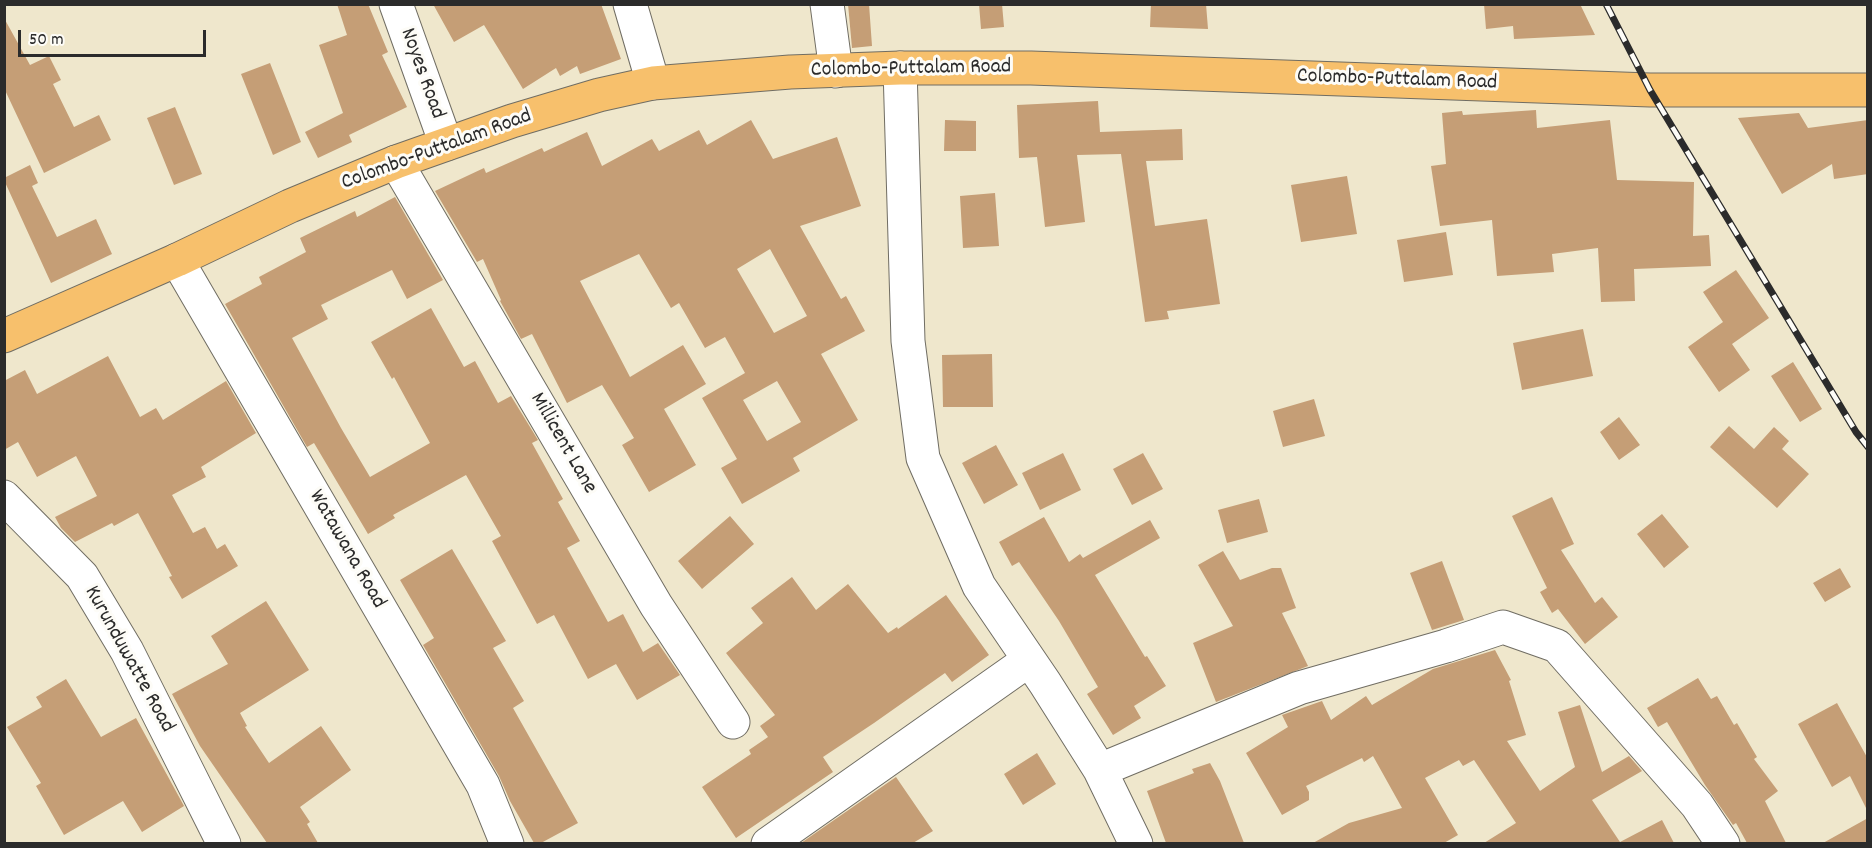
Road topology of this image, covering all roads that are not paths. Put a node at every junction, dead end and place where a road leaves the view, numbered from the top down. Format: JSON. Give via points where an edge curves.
{"nodes":[{"id":1,"x":396,"y":4,"type":"edge"},
{"id":2,"x":630,"y":4,"type":"edge"},
{"id":3,"x":827,"y":4,"type":"edge"},
{"id":4,"x":900,"y":68,"type":"junction"},
{"id":5,"x":836,"y":71,"type":"junction"},
{"id":6,"x":653,"y":83,"type":"junction"},
{"id":7,"x":1868,"y":90,"type":"edge"},
{"id":8,"x":446,"y":144,"type":"junction"},
{"id":9,"x":396,"y":162,"type":"junction"},
{"id":10,"x":177,"y":260,"type":"junction"},
{"id":11,"x":4,"y":336,"type":"edge"},
{"id":12,"x":4,"y":497,"type":"edge"},
{"id":13,"x":1029,"y":660,"type":"junction"},
{"id":14,"x":733,"y":722,"type":"dead end"},
{"id":15,"x":1100,"y":770,"type":"junction"},
{"id":16,"x":224,"y":843,"type":"edge"},
{"id":17,"x":507,"y":843,"type":"edge"},
{"id":18,"x":768,"y":843,"type":"edge"},
{"id":19,"x":1136,"y":843,"type":"edge"},
{"id":20,"x":1723,"y":843,"type":"edge"}],
"edges":[{"from":1,"to":8,"type":"street","name":"Noyes Road"},
{"from":2,"to":6,"type":"street"},
{"from":3,"to":5,"type":"street"},
{"from":4,"to":5,"type":"highway","name":"Colombo-Puttalam Road"},
{"from":4,"to":7,"type":"highway","name":"Colombo-Puttalam Road","via":[[1031,68],[1650,90]]},
{"from":4,"to":13,"type":"street","via":[[908,341],[923,458],[979,586]]},
{"from":5,"to":6,"type":"highway","name":"Colombo-Puttalam Road"},
{"from":6,"to":8,"type":"highway","name":"Colombo-Puttalam Road","via":[[588,98]]},
{"from":8,"to":9,"type":"highway","name":"Colombo-Puttalam Road"},
{"from":9,"to":10,"type":"highway","name":"Colombo-Puttalam Road","via":[[290,206]]},
{"from":9,"to":14,"type":"street","name":"Millicent Lane","via":[[656,604]]},
{"from":10,"to":11,"type":"highway","name":"Colombo-Puttalam Road"},
{"from":10,"to":17,"type":"street","name":"Watawana Road","via":[[483,785]]},
{"from":12,"to":16,"type":"street","name":"Kurunduwatte Road","via":[[82,576],[127,651]]},
{"from":13,"to":15,"type":"street"},
{"from":13,"to":18,"type":"street"},
{"from":15,"to":19,"type":"street"},
{"from":15,"to":20,"type":"street","via":[[1299,688],[1503,627],[1557,646],[1697,806]]}]}
